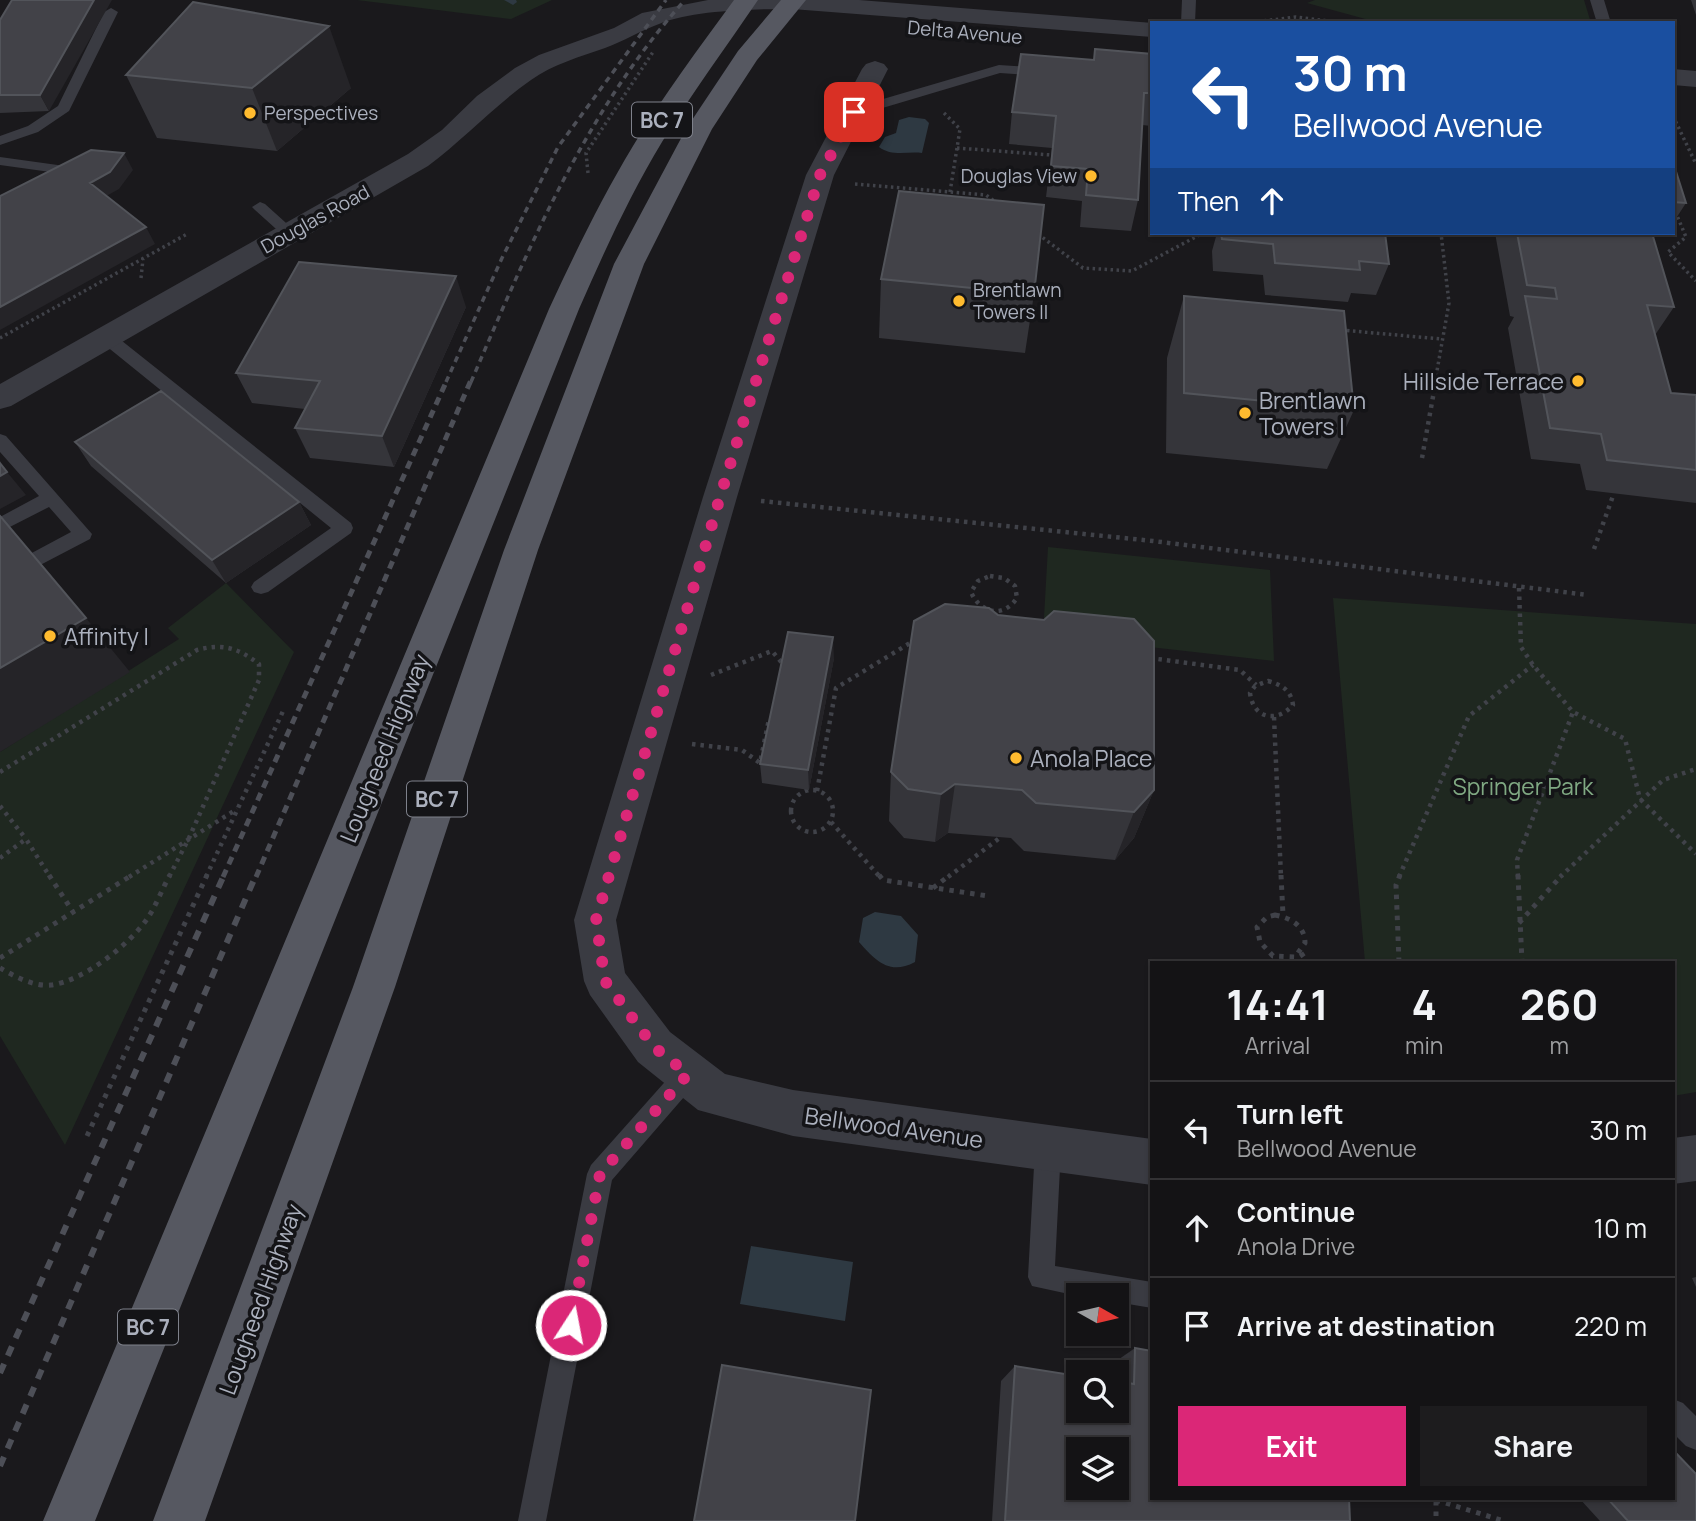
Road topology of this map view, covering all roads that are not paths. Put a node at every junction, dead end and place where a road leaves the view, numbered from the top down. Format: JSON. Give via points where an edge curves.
{"nodes":[{"id":1,"x":1189,"y":0,"type":"edge"},
{"id":2,"x":1597,"y":0,"type":"edge"},
{"id":3,"x":788,"y":7,"type":"edge"},
{"id":4,"x":740,"y":9,"type":"edge"},
{"id":5,"x":111,"y":12,"type":"dead end"},
{"id":6,"x":1188,"y":21,"type":"edge"},
{"id":7,"x":1603,"y":21,"type":"edge"},
{"id":8,"x":1150,"y":30,"type":"edge"},
{"id":9,"x":1150,"y":47,"type":"edge"},
{"id":10,"x":875,"y":69,"type":"dead end"},
{"id":11,"x":1031,"y":71,"type":"edge"},
{"id":12,"x":1675,"y":77,"type":"edge"},
{"id":13,"x":1696,"y":79,"type":"edge"},
{"id":14,"x":854,"y":112,"type":"junction"},
{"id":15,"x":0,"y":141,"type":"edge"},
{"id":16,"x":0,"y":160,"type":"edge"},
{"id":17,"x":72,"y":171,"type":"edge"},
{"id":18,"x":260,"y":207,"type":"dead end"},
{"id":19,"x":290,"y":234,"type":"junction"},
{"id":20,"x":106,"y":337,"type":"junction"},
{"id":21,"x":0,"y":398,"type":"edge"},
{"id":22,"x":0,"y":440,"type":"edge"},
{"id":23,"x":51,"y":498,"type":"junction"},
{"id":24,"x":0,"y":525,"type":"edge"},
{"id":25,"x":0,"y":579,"type":"edge"},
{"id":26,"x":261,"y":587,"type":"dead end"},
{"id":27,"x":688,"y":1074,"type":"junction"},
{"id":28,"x":1048,"y":1148,"type":"junction"},
{"id":29,"x":1696,"y":1157,"type":"edge"},
{"id":30,"x":1675,"y":1161,"type":"edge"},
{"id":31,"x":1150,"y":1162,"type":"edge"},
{"id":32,"x":1150,"y":1295,"type":"edge"},
{"id":33,"x":1675,"y":1415,"type":"edge"},
{"id":34,"x":1696,"y":1437,"type":"edge"},
{"id":35,"x":69,"y":1521,"type":"edge"},
{"id":36,"x":179,"y":1521,"type":"edge"},
{"id":37,"x":532,"y":1521,"type":"edge"}],
"edges":[{"from":1,"to":6,"type":"lane"},
{"from":2,"to":7,"type":"lane"},
{"from":3,"to":4,"type":"street","name":"Douglas Road"},
{"from":3,"to":8,"type":"street","name":"Delta Avenue"},
{"from":3,"to":9,"type":"street","name":"Delta Avenue","via":[[819,21]]},
{"from":3,"to":36,"type":"main road","name":"Lougheed Highway","number":"BC 7","via":[[747,56],[699,129],[634,252],[605,322],[521,550],[374,987]]},
{"from":4,"to":19,"type":"street","name":"Douglas Road","via":[[623,33],[524,73],[418,160]]},
{"from":4,"to":35,"type":"main road","name":"Lougheed Highway","number":"BC 7","via":[[636,163],[564,309]]},
{"from":5,"to":15,"type":"lane","via":[[64,108],[33,129]]},
{"from":10,"to":14,"type":"street","name":"Bellwood Avenue"},
{"from":11,"to":14,"type":"lane","via":[[999,69]]},
{"from":12,"to":13,"type":"street"},
{"from":14,"to":27,"type":"street","name":"Bellwood Avenue","via":[[820,175],[596,920],[605,981],[654,1047]]},
{"from":16,"to":17,"type":"lane"},
{"from":18,"to":19,"type":"lane"},
{"from":19,"to":20,"type":"street","name":"Douglas Road"},
{"from":20,"to":21,"type":"street","name":"Douglas Road"},
{"from":20,"to":26,"type":"lane","via":[[163,391],[344,528]]},
{"from":22,"to":23,"type":"lane"},
{"from":23,"to":24,"type":"lane"},
{"from":23,"to":25,"type":"lane","via":[[83,534]]},
{"from":27,"to":28,"type":"street","name":"Bellwood Avenue","via":[[714,1094],[793,1113]]},
{"from":27,"to":37,"type":"lane","via":[[600,1174]]},
{"from":28,"to":31,"type":"street","name":"Bellwood Avenue"},
{"from":28,"to":32,"type":"lane","via":[[1041,1277]]},
{"from":29,"to":30,"type":"street"},
{"from":33,"to":34,"type":"lane"}]}
